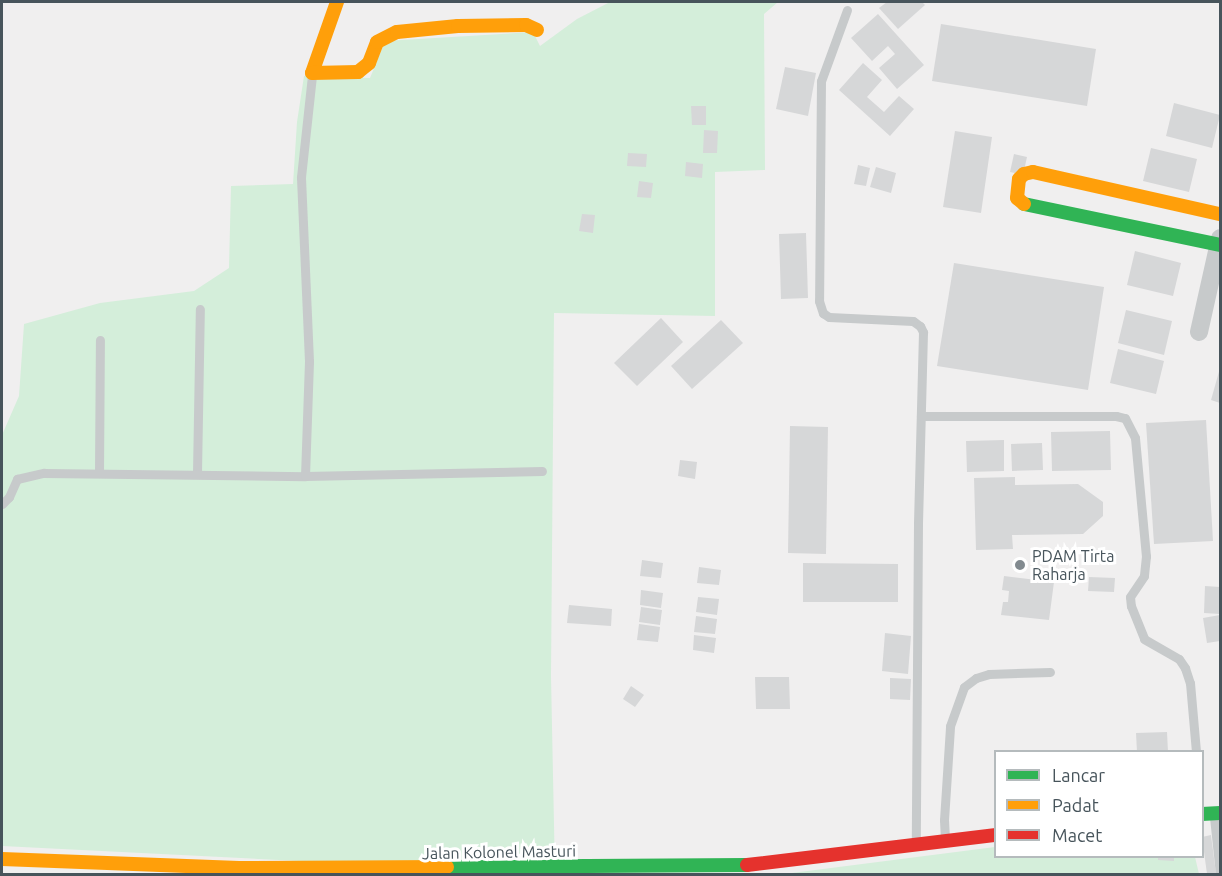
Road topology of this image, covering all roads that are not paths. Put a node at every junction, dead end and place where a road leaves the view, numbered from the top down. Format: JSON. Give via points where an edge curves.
{"nodes":[{"id":1,"x":338,"y":2,"type":"edge"},
{"id":2,"x":847,"y":10,"type":"dead end"},
{"id":3,"x":537,"y":30,"type":"dead end"},
{"id":4,"x":312,"y":72,"type":"junction"},
{"id":5,"x":1221,"y":214,"type":"edge"},
{"id":6,"x":1220,"y":243,"type":"edge"},
{"id":7,"x":200,"y":309,"type":"dead end"},
{"id":8,"x":1199,"y":332,"type":"dead end"},
{"id":9,"x":100,"y":340,"type":"dead end"},
{"id":10,"x":921,"y":416,"type":"junction"},
{"id":11,"x":542,"y":471,"type":"dead end"},
{"id":12,"x":99,"y":473,"type":"junction"},
{"id":13,"x":197,"y":473,"type":"junction"},
{"id":14,"x":305,"y":476,"type":"junction"},
{"id":15,"x":2,"y":504,"type":"edge"},
{"id":16,"x":1050,"y":672,"type":"dead end"},
{"id":17,"x":1196,"y":750,"type":"edge"},
{"id":18,"x":1212,"y":813,"type":"edge"},
{"id":19,"x":994,"y":835,"type":"edge"},
{"id":20,"x":945,"y":842,"type":"junction"},
{"id":21,"x":916,"y":847,"type":"junction"},
{"id":22,"x":2,"y":859,"type":"edge"},
{"id":23,"x":1220,"y":874,"type":"edge"}],
"edges":[{"from":1,"to":4,"type":"main road"},
{"from":2,"to":10,"type":"lane","via":[[821,81],[819,302],[829,317],[913,321],[920,326]]},
{"from":3,"to":4,"type":"main road","via":[[526,25],[397,32],[377,42],[369,63],[358,72]]},
{"from":4,"to":14,"type":"lane","via":[[301,177],[309,361]]},
{"from":5,"to":6,"type":"main road","via":[[1033,172],[1019,179],[1017,192],[1023,204]]},
{"from":6,"to":8,"type":"street"},
{"from":7,"to":13,"type":"lane"},
{"from":9,"to":12,"type":"lane"},
{"from":10,"to":17,"type":"lane","via":[[1125,418],[1135,438],[1146,556],[1144,576],[1130,597],[1131,606],[1144,639],[1179,659],[1185,668]]},
{"from":10,"to":21,"type":"lane"},
{"from":11,"to":14,"type":"lane"},
{"from":12,"to":13,"type":"lane"},
{"from":12,"to":15,"type":"lane","via":[[22,476]]},
{"from":13,"to":14,"type":"lane"},
{"from":16,"to":20,"type":"lane","via":[[989,675],[964,687],[950,726]]},
{"from":18,"to":23,"type":"lane"},
{"from":19,"to":20,"type":"main road","name":"Jalan Kolonel Masturi"},
{"from":20,"to":21,"type":"main road","name":"Jalan Kolonel Masturi"},
{"from":21,"to":22,"type":"main road","name":"Jalan Kolonel Masturi","via":[[743,866],[239,868]]}]}
